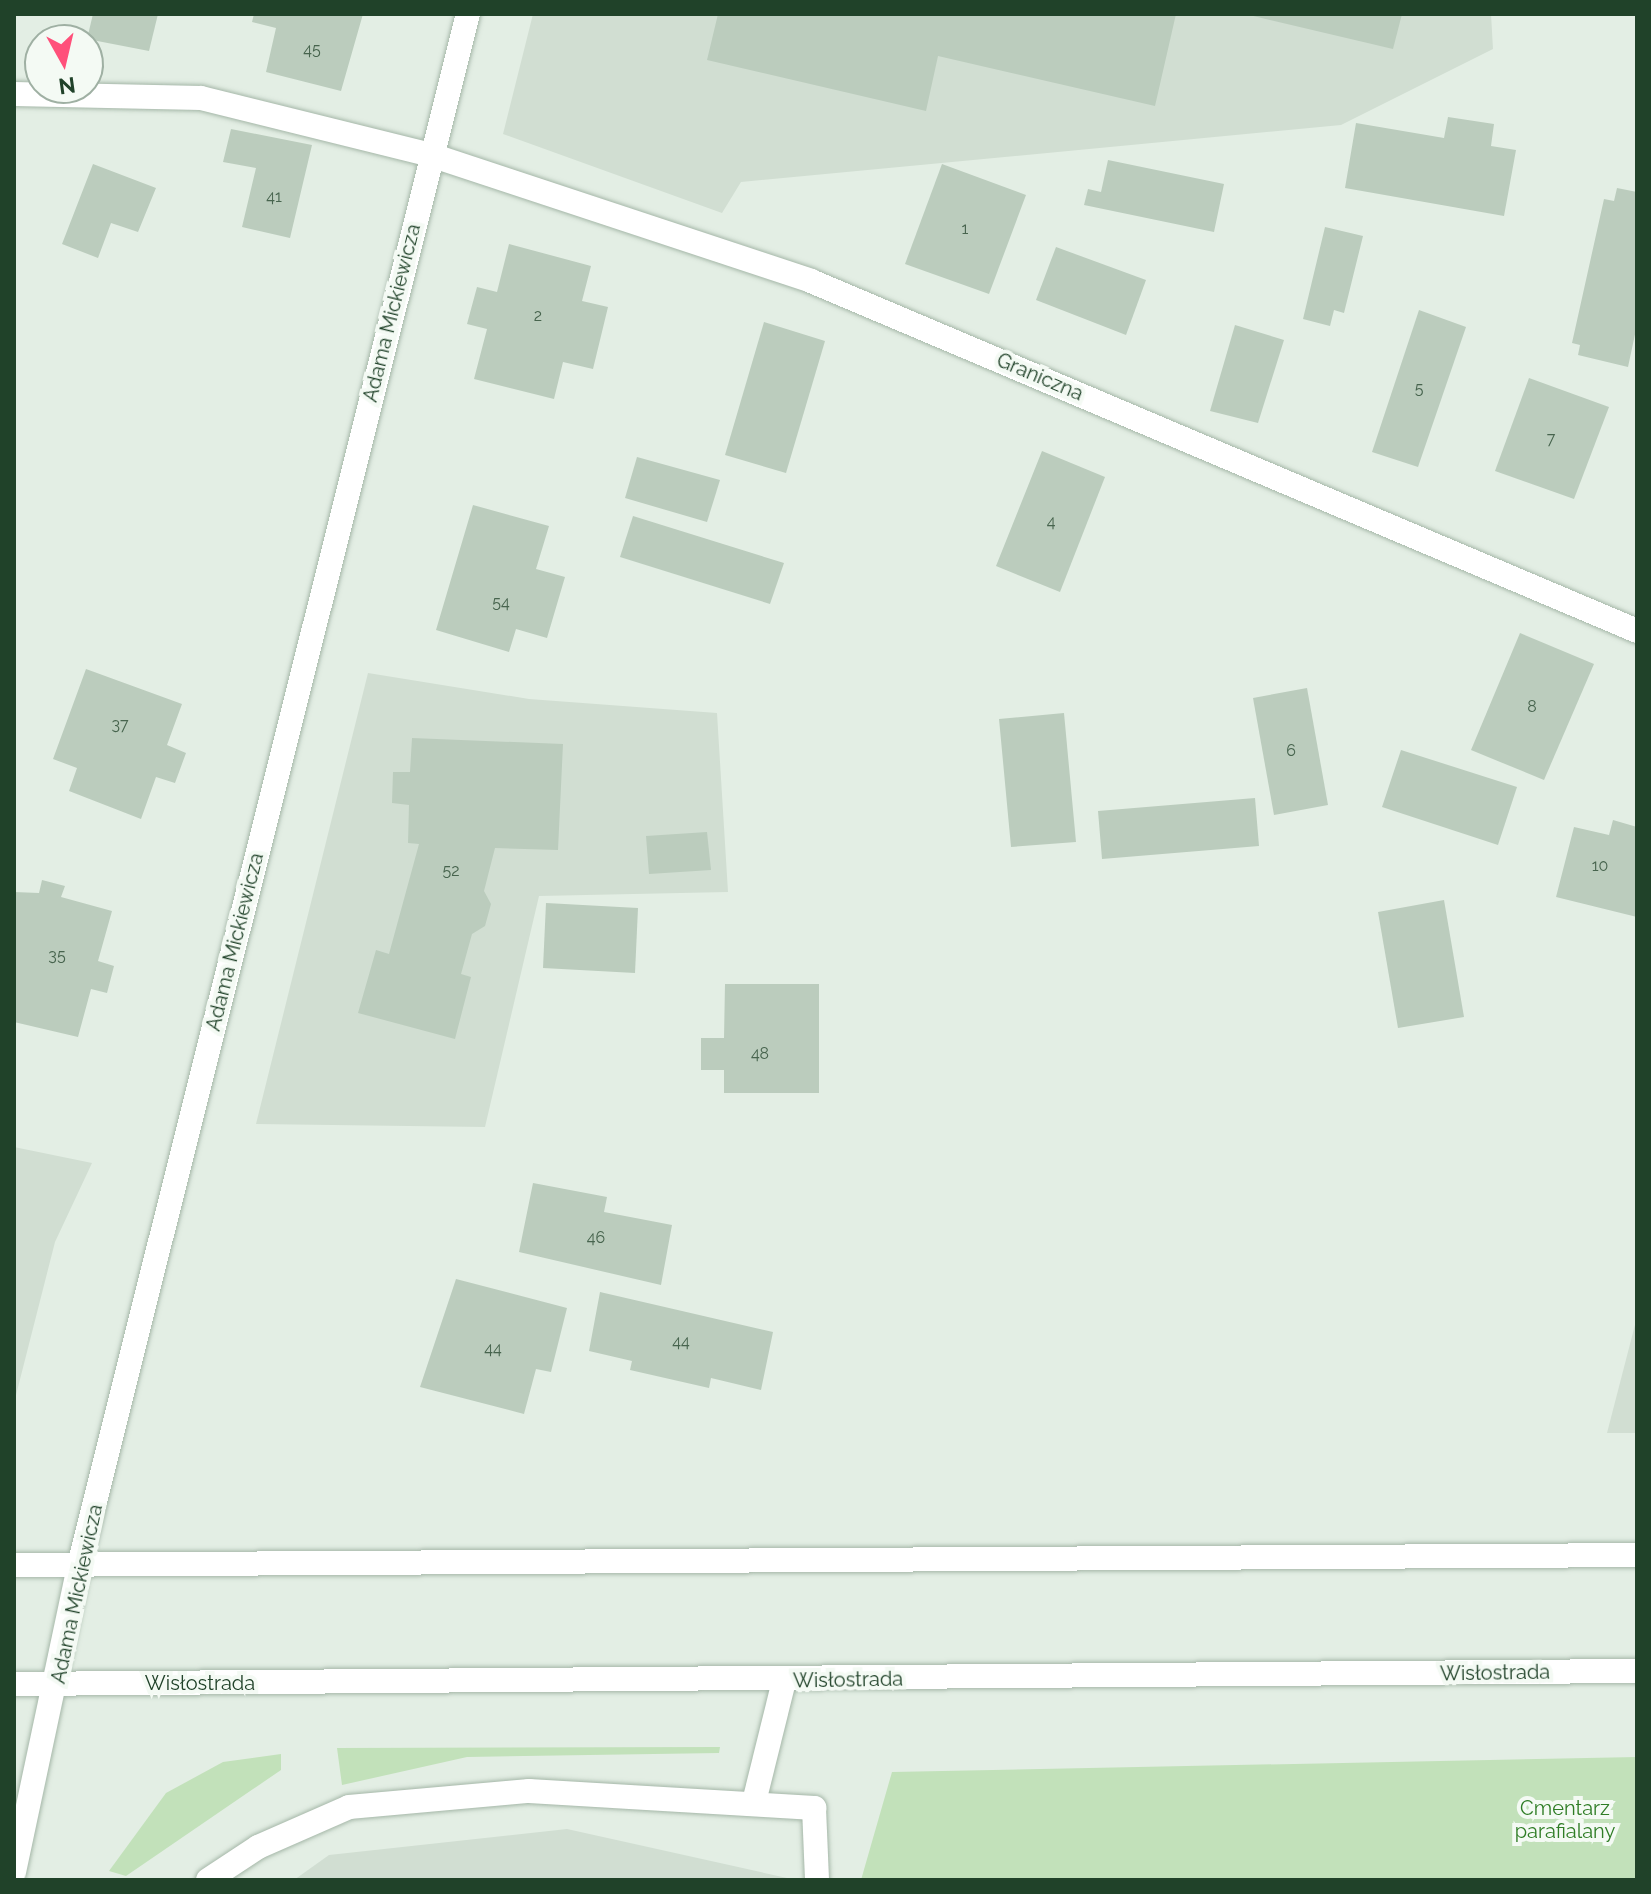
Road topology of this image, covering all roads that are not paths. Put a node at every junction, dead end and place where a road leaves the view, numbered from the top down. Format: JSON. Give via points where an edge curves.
{"nodes":[{"id":1,"x":468,"y":14,"type":"edge"},
{"id":2,"x":14,"y":94,"type":"edge"},
{"id":3,"x":431,"y":155,"type":"junction"},
{"id":4,"x":1637,"y":631,"type":"edge"},
{"id":5,"x":1637,"y":1555,"type":"edge"},
{"id":6,"x":14,"y":1565,"type":"edge"},
{"id":7,"x":79,"y":1565,"type":"junction"},
{"id":8,"x":1637,"y":1671,"type":"edge"},
{"id":9,"x":784,"y":1681,"type":"junction"},
{"id":10,"x":14,"y":1684,"type":"edge"},
{"id":11,"x":58,"y":1684,"type":"junction"},
{"id":12,"x":754,"y":1802,"type":"junction"},
{"id":13,"x":14,"y":1872,"type":"edge"},
{"id":14,"x":208,"y":1880,"type":"edge"},
{"id":15,"x":817,"y":1880,"type":"edge"}],
"edges":[{"from":1,"to":3,"type":"main road","name":"Adama Mickiewicza"},
{"from":2,"to":3,"type":"main road","name":"Graniczna","via":[[201,98]]},
{"from":3,"to":4,"type":"main road","name":"Graniczna","via":[[811,281]]},
{"from":3,"to":7,"type":"main road","name":"Adama Mickiewicza"},
{"from":5,"to":7,"type":"main road"},
{"from":6,"to":7,"type":"main road"},
{"from":7,"to":11,"type":"main road","name":"Adama Mickiewicza"},
{"from":8,"to":9,"type":"main road","name":"Wisłostrada"},
{"from":9,"to":11,"type":"main road","name":"Wisłostrada"},
{"from":9,"to":12,"type":"main road"},
{"from":10,"to":11,"type":"main road","name":"Wisłostrada"},
{"from":11,"to":13,"type":"main road","name":"Adama Mickiewicza"},
{"from":12,"to":14,"type":"main road","via":[[529,1791],[349,1807],[258,1847]]},
{"from":12,"to":15,"type":"main road","via":[[814,1808]]}]}
